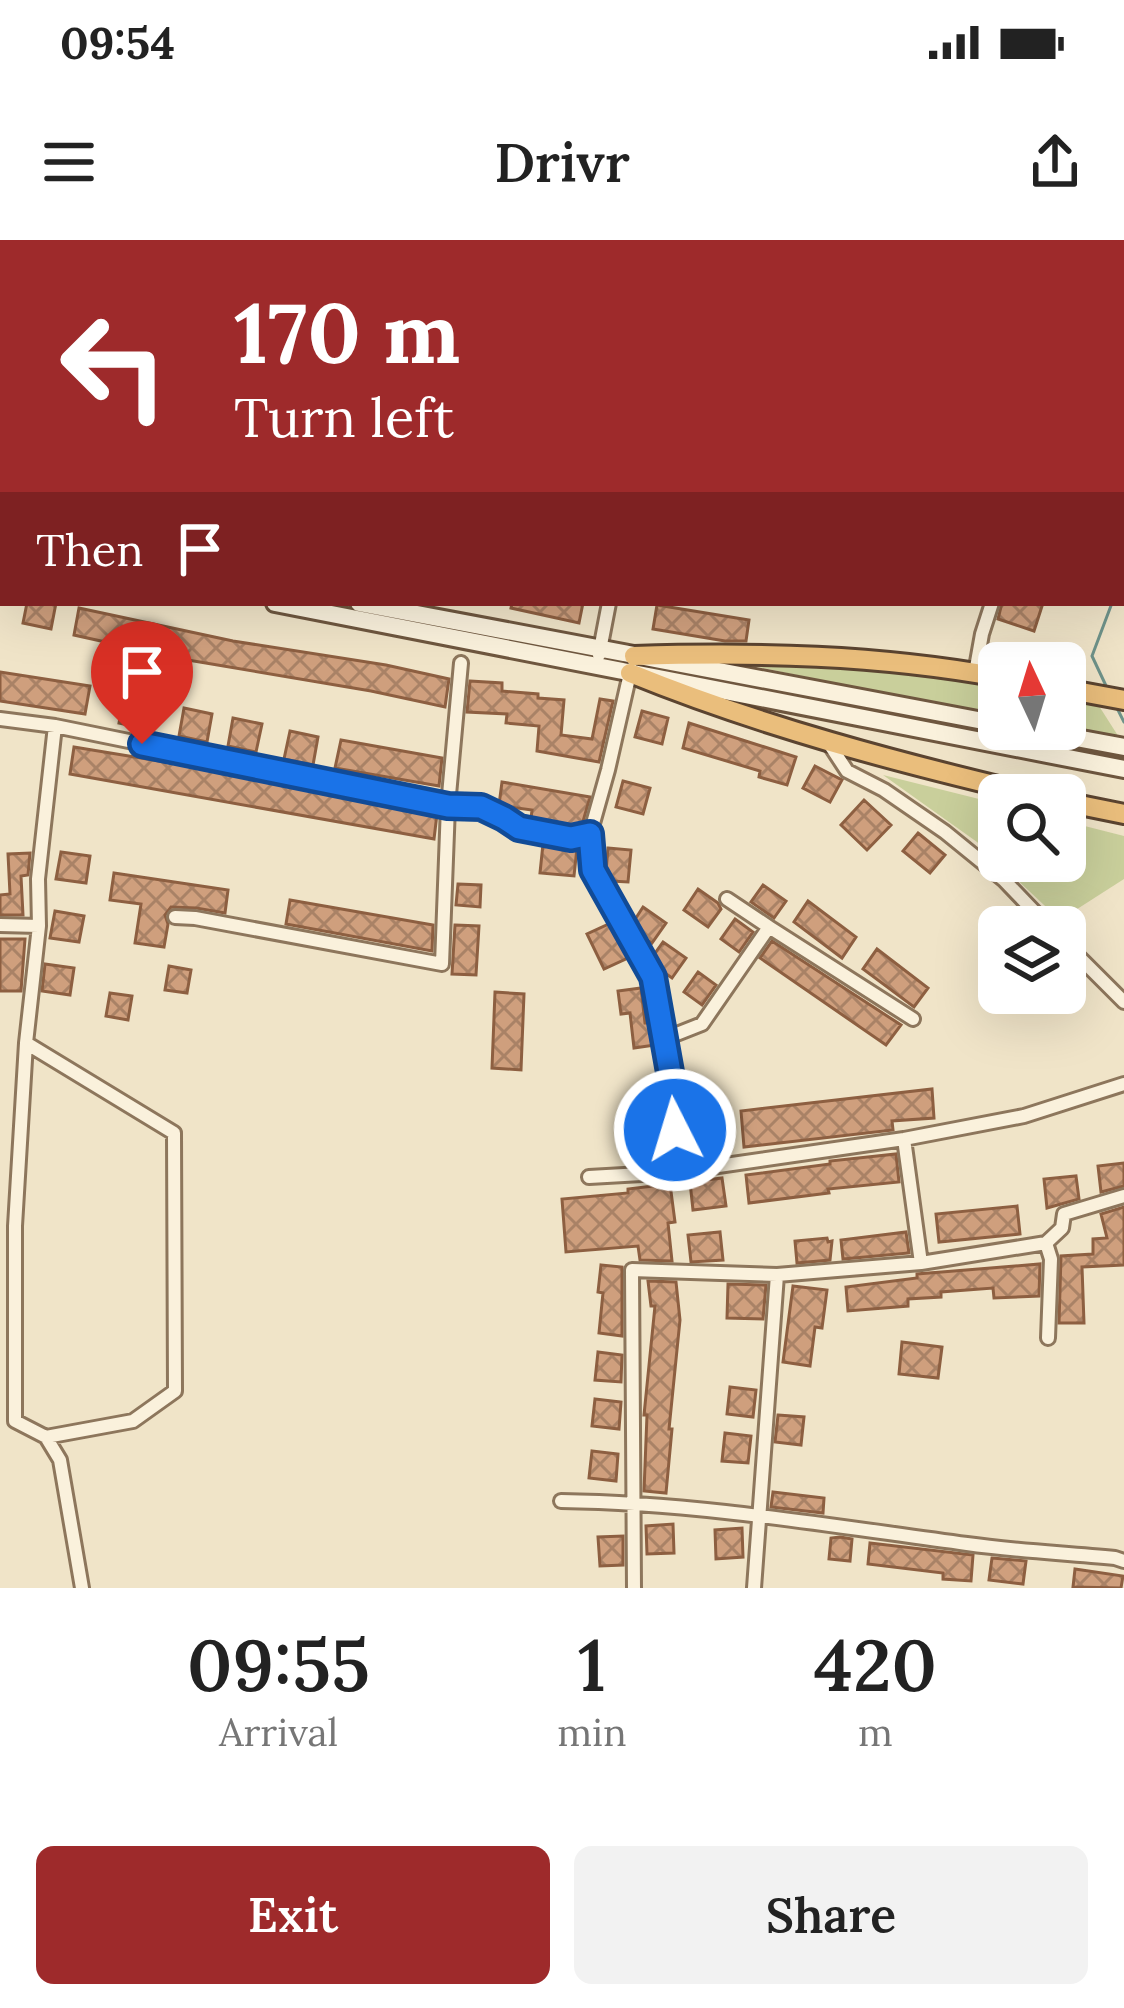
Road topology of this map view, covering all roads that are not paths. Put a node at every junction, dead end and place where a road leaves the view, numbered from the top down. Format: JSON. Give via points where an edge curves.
{"nodes":[{"id":1,"x":293,"y":606,"type":"edge"},
{"id":2,"x":371,"y":606,"type":"edge"},
{"id":3,"x":608,"y":606,"type":"edge"},
{"id":4,"x":991,"y":606,"type":"edge"},
{"id":5,"x":599,"y":658,"type":"junction"},
{"id":6,"x":461,"y":663,"type":"dead end"},
{"id":7,"x":632,"y":664,"type":"junction"},
{"id":8,"x":976,"y":673,"type":"joint"},
{"id":9,"x":1086,"y":693,"type":"edge"},
{"id":10,"x":1124,"y":700,"type":"edge"},
{"id":11,"x":0,"y":719,"type":"edge"},
{"id":12,"x":978,"y":721,"type":"edge"},
{"id":13,"x":55,"y":726,"type":"junction"},
{"id":14,"x":826,"y":739,"type":"junction"},
{"id":15,"x":1086,"y":740,"type":"edge"},
{"id":16,"x":1121,"y":746,"type":"edge"},
{"id":17,"x":1123,"y":769,"type":"edge"},
{"id":18,"x":978,"y":781,"type":"edge"},
{"id":19,"x":448,"y":806,"type":"junction"},
{"id":20,"x":1086,"y":806,"type":"edge"},
{"id":21,"x":1124,"y":814,"type":"edge"},
{"id":22,"x":590,"y":834,"type":"junction"},
{"id":23,"x":727,"y":899,"type":"dead end"},
{"id":24,"x":1029,"y":906,"type":"edge"},
{"id":25,"x":176,"y":917,"type":"dead end"},
{"id":26,"x":0,"y":925,"type":"edge"},
{"id":27,"x":39,"y":926,"type":"junction"},
{"id":28,"x":769,"y":927,"type":"junction"},
{"id":29,"x":1086,"y":964,"type":"edge"},
{"id":30,"x":1124,"y":1002,"type":"edge"},
{"id":31,"x":913,"y":1019,"type":"dead end"},
{"id":32,"x":664,"y":1040,"type":"junction"},
{"id":33,"x":26,"y":1043,"type":"junction"},
{"id":34,"x":1124,"y":1084,"type":"edge"},
{"id":35,"x":904,"y":1139,"type":"junction"},
{"id":36,"x":677,"y":1172,"type":"junction"},
{"id":37,"x":589,"y":1178,"type":"dead end"},
{"id":38,"x":1124,"y":1196,"type":"edge"},
{"id":39,"x":1046,"y":1243,"type":"junction"},
{"id":40,"x":921,"y":1263,"type":"junction"},
{"id":41,"x":777,"y":1275,"type":"junction"},
{"id":42,"x":1048,"y":1338,"type":"dead end"},
{"id":43,"x":15,"y":1421,"type":"junction"},
{"id":44,"x":0,"y":1430,"type":"edge"},
{"id":45,"x":46,"y":1437,"type":"junction"},
{"id":46,"x":561,"y":1502,"type":"dead end"},
{"id":47,"x":631,"y":1502,"type":"junction"},
{"id":48,"x":759,"y":1514,"type":"junction"},
{"id":49,"x":1124,"y":1562,"type":"edge"},
{"id":50,"x":82,"y":1588,"type":"edge"},
{"id":51,"x":634,"y":1588,"type":"edge"},
{"id":52,"x":754,"y":1588,"type":"edge"}],
"edges":[{"from":1,"to":5,"type":"main road"},
{"from":2,"to":5,"type":"main road"},
{"from":3,"to":5,"type":"street"},
{"from":4,"to":8,"type":"street"},
{"from":5,"to":7,"type":"main road"},
{"from":6,"to":19,"type":"street"},
{"from":7,"to":8,"type":"highway","via":[[715,653]]},
{"from":7,"to":12,"type":"main road"},
{"from":7,"to":14,"type":"highway","via":[[710,705]]},
{"from":7,"to":17,"type":"main road"},
{"from":7,"to":22,"type":"street"},
{"from":9,"to":10,"type":"highway"},
{"from":11,"to":13,"type":"street"},
{"from":13,"to":19,"type":"street"},
{"from":13,"to":27,"type":"street"},
{"from":14,"to":18,"type":"highway"},
{"from":14,"to":24,"type":"street","via":[[848,771],[945,832]]},
{"from":15,"to":16,"type":"main road"},
{"from":19,"to":22,"type":"street","via":[[481,807],[519,828]]},
{"from":19,"to":25,"type":"street","via":[[442,964]]},
{"from":20,"to":21,"type":"highway"},
{"from":22,"to":32,"type":"street","via":[[593,870],[653,977]]},
{"from":23,"to":28,"type":"street"},
{"from":26,"to":27,"type":"street"},
{"from":27,"to":33,"type":"street"},
{"from":28,"to":31,"type":"street"},
{"from":28,"to":32,"type":"street","via":[[702,1024]]},
{"from":29,"to":30,"type":"street"},
{"from":32,"to":36,"type":"street"},
{"from":33,"to":43,"type":"street"},
{"from":33,"to":45,"type":"street","via":[[174,1133],[175,1391],[134,1421]]},
{"from":34,"to":35,"type":"street","via":[[1024,1116]]},
{"from":35,"to":36,"type":"street"},
{"from":35,"to":40,"type":"street"},
{"from":36,"to":37,"type":"street"},
{"from":38,"to":39,"type":"street","via":[[1064,1214]]},
{"from":39,"to":40,"type":"street"},
{"from":39,"to":42,"type":"street"},
{"from":40,"to":41,"type":"street"},
{"from":41,"to":47,"type":"street","via":[[632,1270]]},
{"from":41,"to":48,"type":"street"},
{"from":43,"to":44,"type":"street"},
{"from":43,"to":45,"type":"street"},
{"from":45,"to":50,"type":"street","via":[[60,1460]]},
{"from":46,"to":47,"type":"street"},
{"from":47,"to":48,"type":"street"},
{"from":47,"to":51,"type":"street"},
{"from":48,"to":49,"type":"street"},
{"from":48,"to":52,"type":"street"}]}
